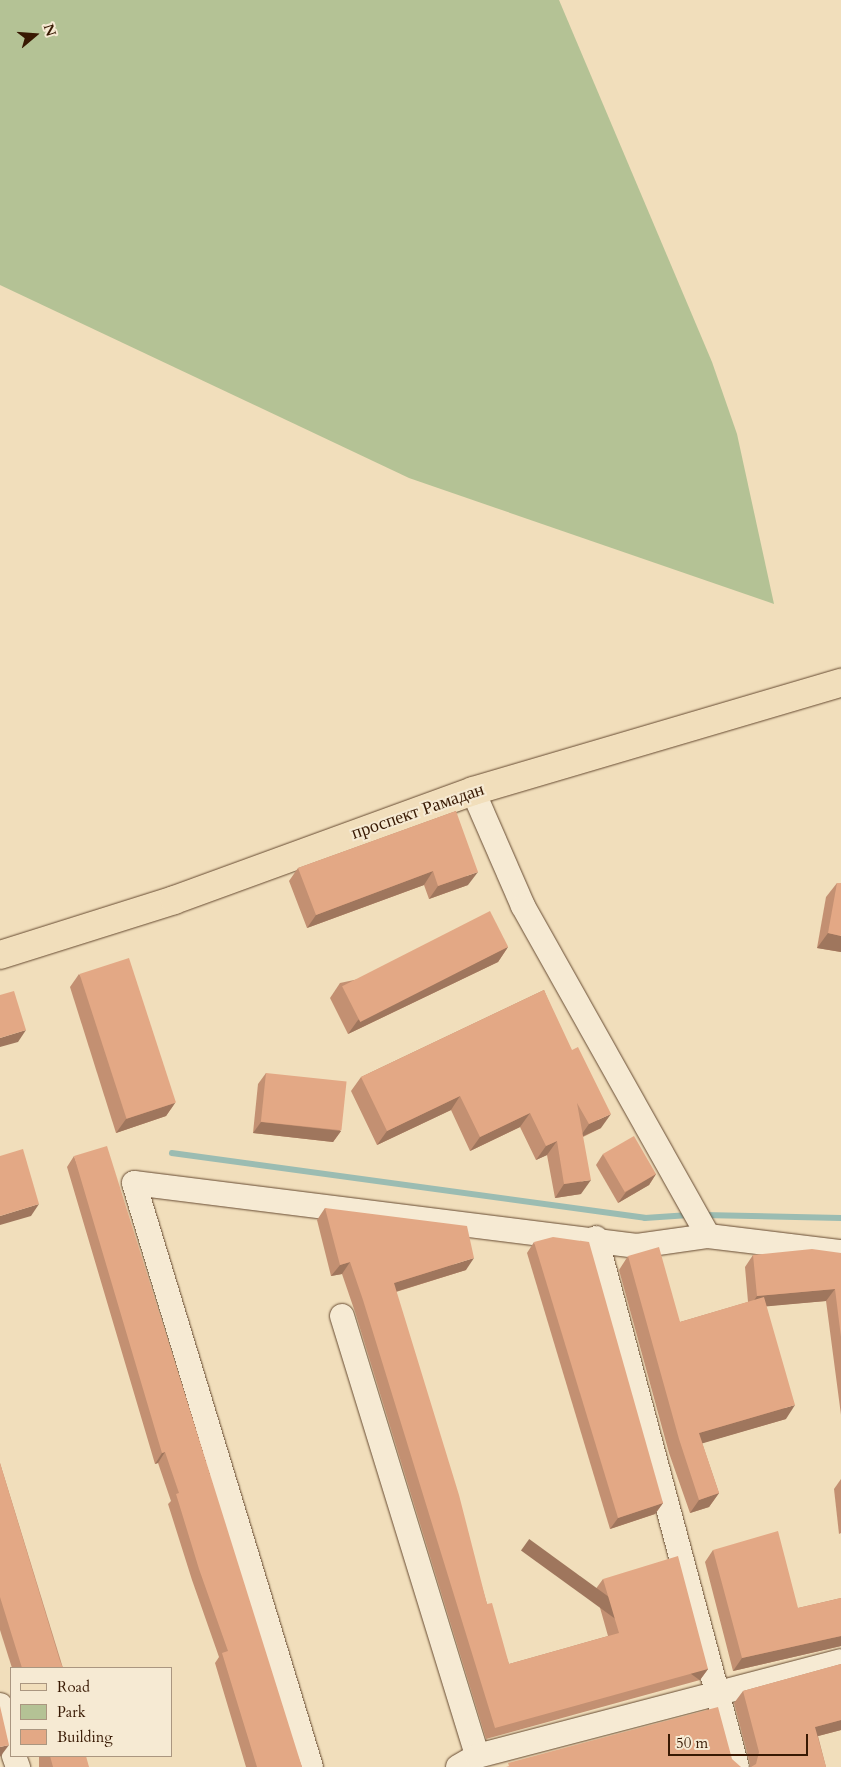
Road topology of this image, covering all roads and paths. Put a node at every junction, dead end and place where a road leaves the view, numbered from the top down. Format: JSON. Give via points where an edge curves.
{"nodes":[{"id":1,"x":841,"y":683,"type":"edge"},
{"id":2,"x":473,"y":791,"type":"junction"},
{"id":3,"x":0,"y":955,"type":"edge"},
{"id":4,"x":704,"y":1229,"type":"junction"},
{"id":5,"x":596,"y":1238,"type":"junction"},
{"id":6,"x":841,"y":1252,"type":"edge"},
{"id":7,"x":342,"y":1316,"type":"dead end"},
{"id":8,"x":841,"y":1661,"type":"edge"},
{"id":9,"x":718,"y":1690,"type":"junction"},
{"id":10,"x":0,"y":1705,"type":"edge"},
{"id":11,"x":10,"y":1741,"type":"edge"},
{"id":12,"x":467,"y":1762,"type":"edge"},
{"id":13,"x":311,"y":1767,"type":"edge"},
{"id":14,"x":737,"y":1767,"type":"edge"}],
"edges":[{"from":1,"to":2,"type":"main road","name":"проспект Рамадан"},
{"from":2,"to":3,"type":"main road","name":"проспект Рамадан","via":[[174,900]]},
{"from":2,"to":4,"type":"street","via":[[523,906]]},
{"from":4,"to":5,"type":"street","via":[[637,1246]]},
{"from":4,"to":6,"type":"street"},
{"from":5,"to":9,"type":"street"},
{"from":5,"to":13,"type":"street","via":[[134,1183]]},
{"from":7,"to":12,"type":"street"},
{"from":8,"to":9,"type":"street"},
{"from":9,"to":12,"type":"street"},
{"from":9,"to":14,"type":"street"},
{"from":10,"to":11,"type":"street"}]}
